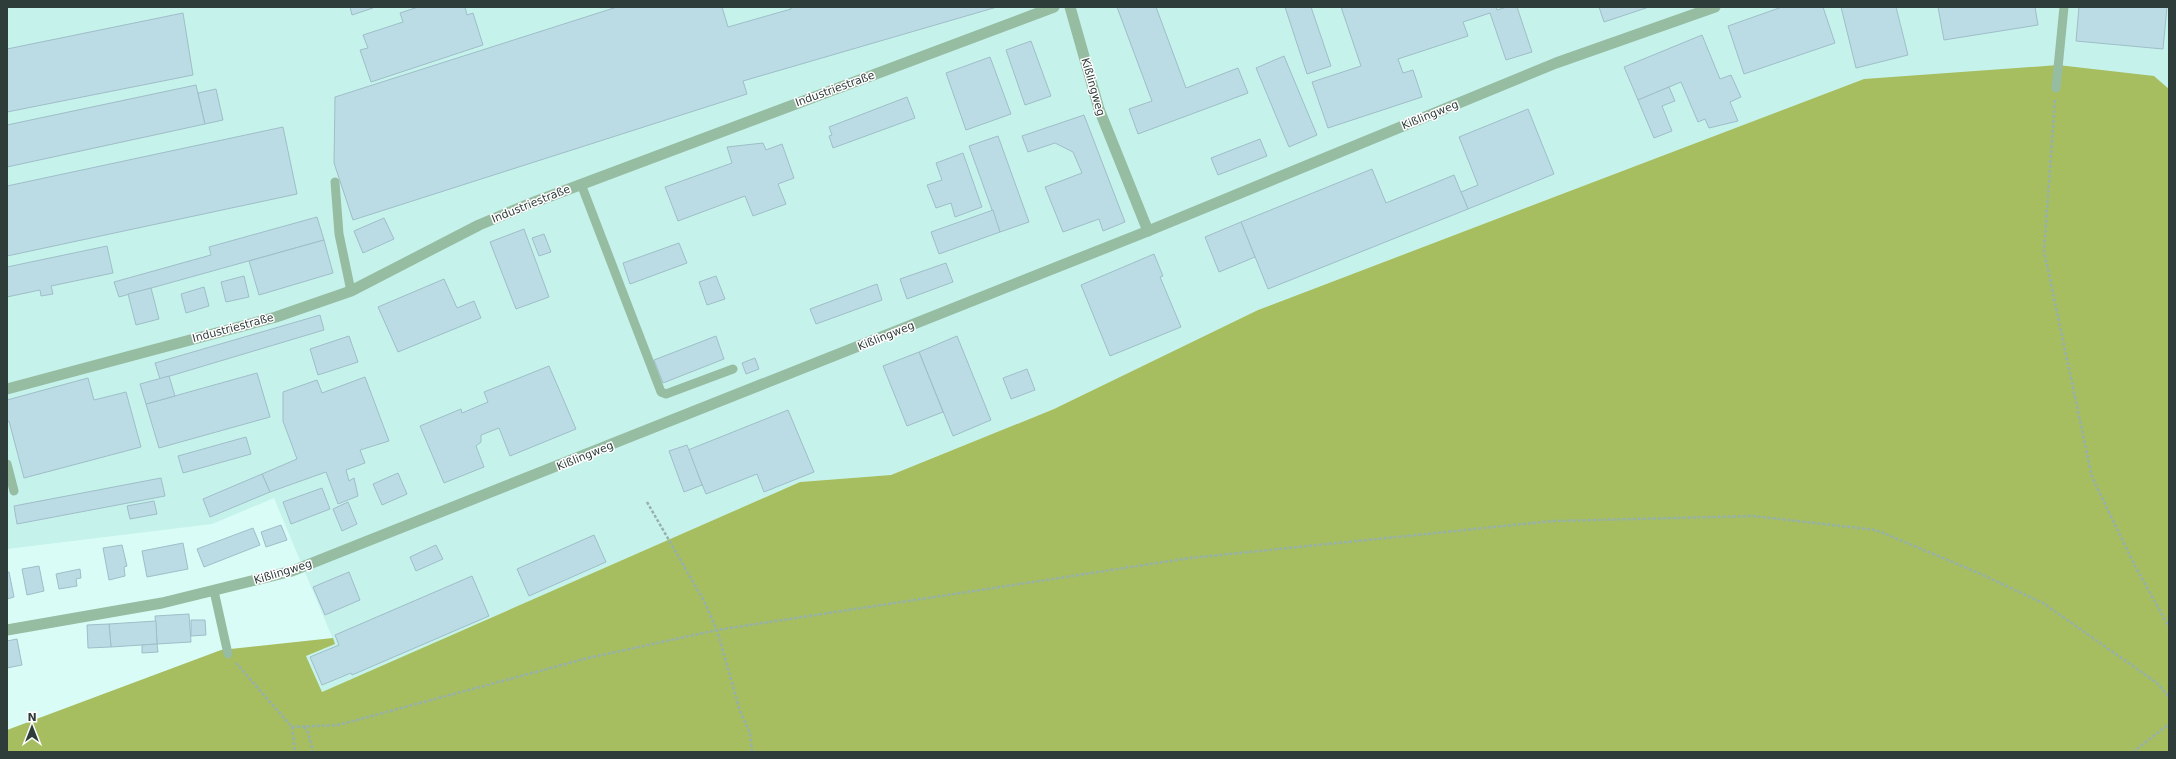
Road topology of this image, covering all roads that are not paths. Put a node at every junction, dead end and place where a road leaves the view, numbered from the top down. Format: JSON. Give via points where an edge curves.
{"nodes":[{"id":1,"x":1054,"y":7,"type":"edge"},
{"id":2,"x":1070,"y":7,"type":"edge"},
{"id":3,"x":1715,"y":7,"type":"edge"},
{"id":4,"x":2064,"y":7,"type":"edge"},
{"id":5,"x":2056,"y":88,"type":"road end"},
{"id":6,"x":335,"y":182,"type":"dead end"},
{"id":7,"x":581,"y":184,"type":"junction"},
{"id":8,"x":1148,"y":231,"type":"junction"},
{"id":9,"x":351,"y":291,"type":"junction"},
{"id":10,"x":734,"y":369,"type":"dead end"},
{"id":11,"x":7,"y":389,"type":"edge"},
{"id":12,"x":7,"y":464,"type":"edge"},
{"id":13,"x":14,"y":490,"type":"dead end"},
{"id":14,"x":214,"y":591,"type":"junction"},
{"id":15,"x":7,"y":630,"type":"edge"},
{"id":16,"x":228,"y":654,"type":"road end"}],
"edges":[{"from":1,"to":7,"type":"street","name":"Industriestraße"},
{"from":2,"to":8,"type":"street","name":"Kißlingweg","via":[[1099,110]]},
{"from":3,"to":8,"type":"street","name":"Kißlingweg","via":[[1556,63]]},
{"from":4,"to":5,"type":"lane"},
{"from":6,"to":9,"type":"lane","via":[[339,234]]},
{"from":7,"to":9,"type":"street","name":"Industriestraße","via":[[479,225]]},
{"from":7,"to":10,"type":"lane","via":[[661,392],[666,394]]},
{"from":8,"to":14,"type":"street","name":"Kißlingweg","via":[[292,571]]},
{"from":9,"to":11,"type":"street","name":"Industriestraße","via":[[276,317]]},
{"from":12,"to":13,"type":"lane"},
{"from":14,"to":15,"type":"street","name":"Kißlingweg","via":[[162,604]]},
{"from":14,"to":16,"type":"lane"}]}
